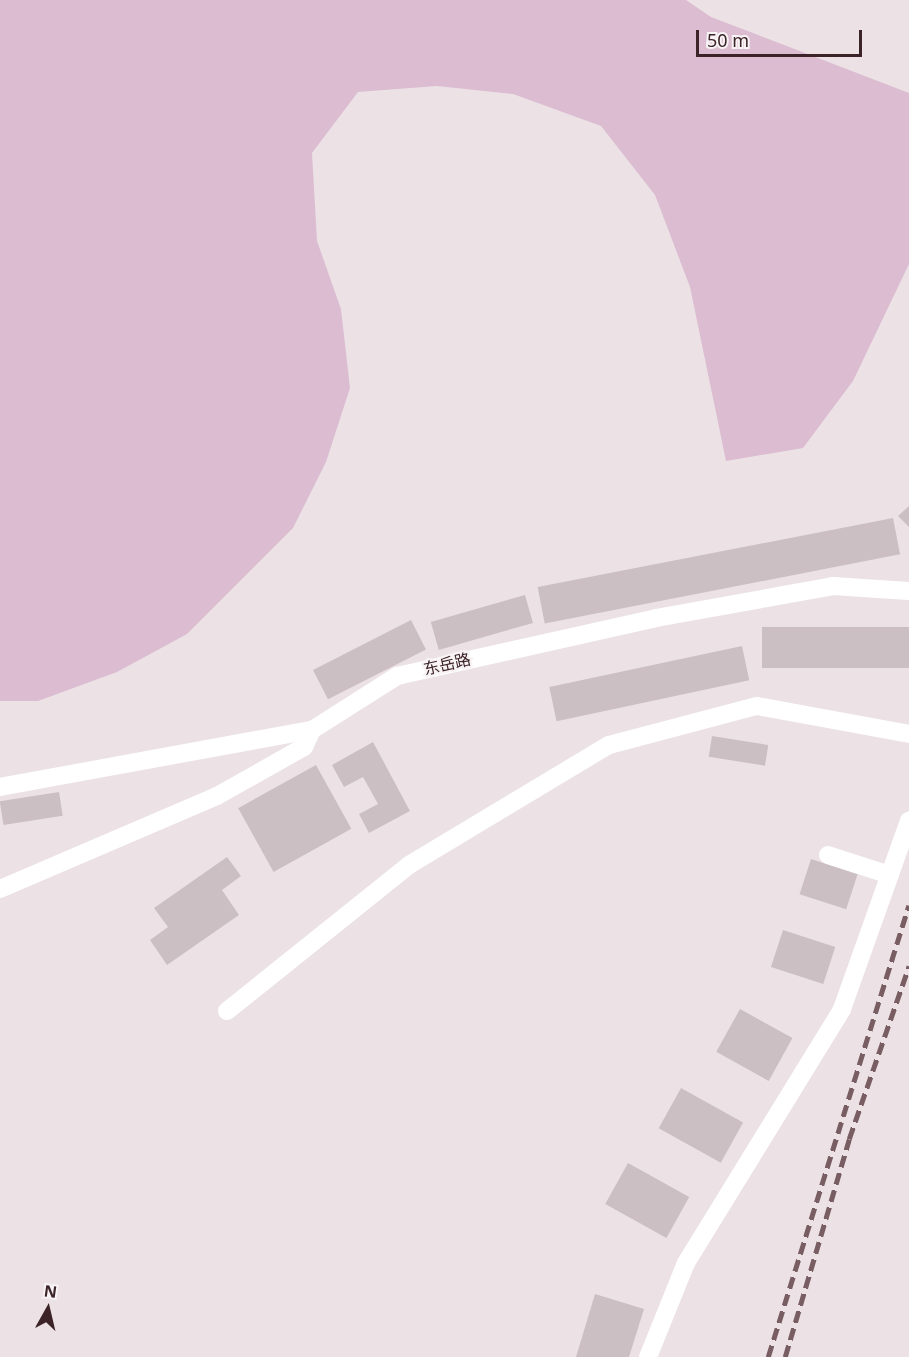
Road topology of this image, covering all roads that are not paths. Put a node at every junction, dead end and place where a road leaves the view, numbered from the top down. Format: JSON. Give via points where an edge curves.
{"nodes":[{"id":1,"x":909,"y":591,"type":"edge"},
{"id":2,"x":312,"y":730,"type":"junction"},
{"id":3,"x":909,"y":734,"type":"edge"},
{"id":4,"x":0,"y":787,"type":"edge"},
{"id":5,"x":909,"y":821,"type":"edge"},
{"id":6,"x":828,"y":855,"type":"dead end"},
{"id":7,"x":890,"y":875,"type":"junction"},
{"id":8,"x":0,"y":889,"type":"edge"},
{"id":9,"x":227,"y":1011,"type":"dead end"},
{"id":10,"x":648,"y":1357,"type":"edge"}],
"edges":[{"from":1,"to":2,"type":"street","name":"东岳路","via":[[833,586],[656,618],[397,676]]},
{"from":2,"to":4,"type":"street","name":"东岳路"},
{"from":2,"to":8,"type":"street","via":[[304,747],[217,796]]},
{"from":3,"to":9,"type":"street","via":[[757,706],[609,745],[409,865]]},
{"from":5,"to":7,"type":"street"},
{"from":6,"to":7,"type":"street"},
{"from":7,"to":10,"type":"street","via":[[842,1009],[686,1263]]}]}
